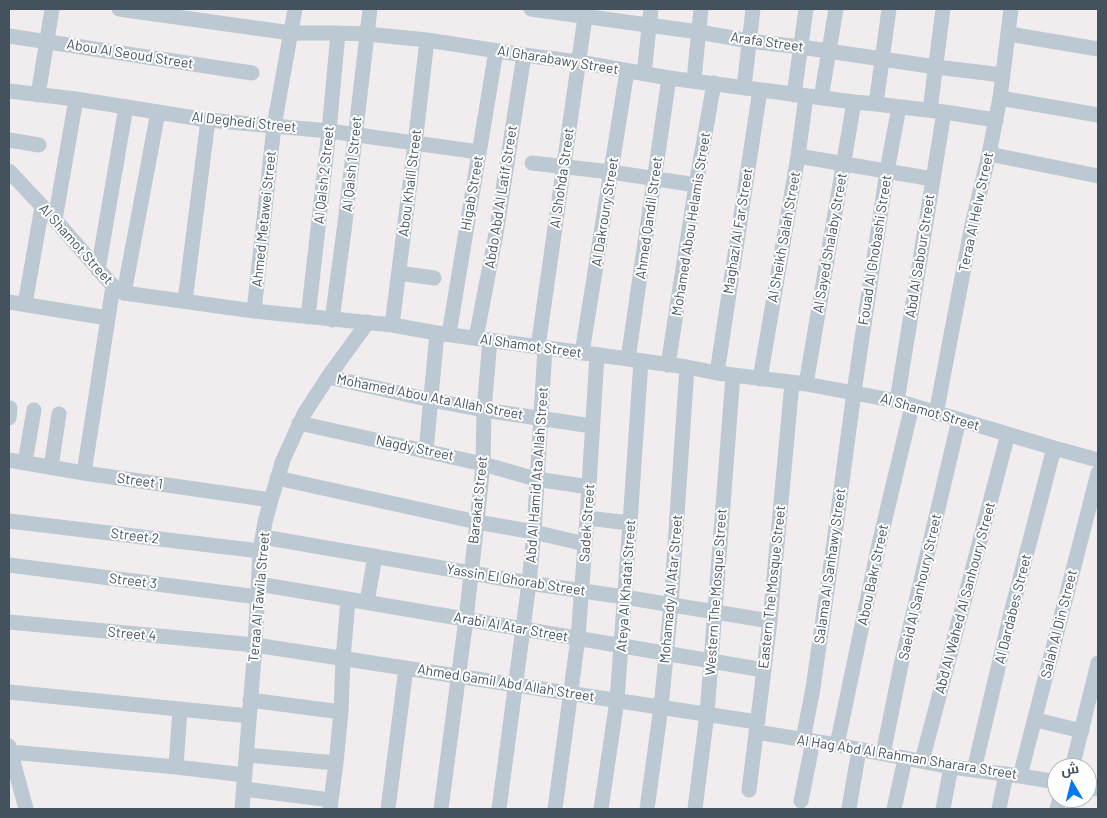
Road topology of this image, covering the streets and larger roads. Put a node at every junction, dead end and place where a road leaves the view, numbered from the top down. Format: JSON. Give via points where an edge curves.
{"nodes":[{"id":1,"x":52,"y":9,"type":"edge"},
{"id":2,"x":119,"y":9,"type":"edge"},
{"id":3,"x":295,"y":9,"type":"edge"},
{"id":4,"x":370,"y":9,"type":"edge"},
{"id":5,"x":531,"y":9,"type":"edge"},
{"id":6,"x":651,"y":9,"type":"edge"},
{"id":7,"x":701,"y":9,"type":"edge"},
{"id":8,"x":753,"y":9,"type":"edge"},
{"id":9,"x":806,"y":9,"type":"edge"},
{"id":10,"x":836,"y":9,"type":"edge"},
{"id":11,"x":889,"y":9,"type":"edge"},
{"id":12,"x":943,"y":9,"type":"edge"},
{"id":13,"x":1011,"y":9,"type":"edge"},
{"id":14,"x":586,"y":13,"type":"edge"},
{"id":15,"x":649,"y":26,"type":"junction"},
{"id":16,"x":699,"y":32,"type":"junction"},
{"id":17,"x":291,"y":33,"type":"junction"},
{"id":18,"x":338,"y":33,"type":"junction"},
{"id":19,"x":367,"y":34,"type":"junction"},
{"id":20,"x":1009,"y":34,"type":"junction"},
{"id":21,"x":9,"y":36,"type":"edge"},
{"id":22,"x":427,"y":40,"type":"junction"},
{"id":23,"x":749,"y":41,"type":"junction"},
{"id":24,"x":46,"y":42,"type":"junction"},
{"id":25,"x":801,"y":47,"type":"junction"},
{"id":26,"x":1098,"y":50,"type":"edge"},
{"id":27,"x":496,"y":51,"type":"junction"},
{"id":28,"x":830,"y":51,"type":"junction"},
{"id":29,"x":524,"y":55,"type":"junction"},
{"id":30,"x":883,"y":59,"type":"junction"},
{"id":31,"x":579,"y":62,"type":"junction"},
{"id":32,"x":936,"y":67,"type":"junction"},
{"id":33,"x":627,"y":71,"type":"junction"},
{"id":34,"x":252,"y":73,"type":"dead end"},
{"id":35,"x":644,"y":74,"type":"junction"},
{"id":36,"x":1003,"y":75,"type":"junction"},
{"id":37,"x":670,"y":78,"type":"junction"},
{"id":38,"x":694,"y":80,"type":"junction"},
{"id":39,"x":714,"y":83,"type":"junction"},
{"id":40,"x":744,"y":87,"type":"junction"},
{"id":41,"x":760,"y":90,"type":"junction"},
{"id":42,"x":9,"y":91,"type":"edge"},
{"id":43,"x":38,"y":94,"type":"junction"},
{"id":44,"x":807,"y":96,"type":"junction"},
{"id":45,"x":1000,"y":98,"type":"junction"},
{"id":46,"x":76,"y":99,"type":"junction"},
{"id":47,"x":854,"y":102,"type":"junction"},
{"id":48,"x":876,"y":104,"type":"junction"},
{"id":49,"x":126,"y":107,"type":"junction"},
{"id":50,"x":899,"y":107,"type":"junction"},
{"id":51,"x":937,"y":111,"type":"junction"},
{"id":52,"x":158,"y":112,"type":"junction"},
{"id":53,"x":1098,"y":115,"type":"edge"},
{"id":54,"x":208,"y":120,"type":"junction"},
{"id":55,"x":996,"y":120,"type":"junction"},
{"id":56,"x":274,"y":126,"type":"junction"},
{"id":57,"x":329,"y":131,"type":"junction"},
{"id":58,"x":355,"y":135,"type":"junction"},
{"id":59,"x":9,"y":140,"type":"edge"},
{"id":60,"x":415,"y":144,"type":"junction"},
{"id":61,"x":39,"y":146,"type":"dead end"},
{"id":62,"x":479,"y":152,"type":"junction"},
{"id":63,"x":989,"y":154,"type":"junction"},
{"id":64,"x":798,"y":156,"type":"junction"},
{"id":65,"x":532,"y":163,"type":"dead end"},
{"id":66,"x":844,"y":164,"type":"junction"},
{"id":67,"x":564,"y":167,"type":"junction"},
{"id":68,"x":9,"y":171,"type":"edge"},
{"id":69,"x":887,"y":171,"type":"junction"},
{"id":70,"x":611,"y":172,"type":"junction"},
{"id":71,"x":1098,"y":176,"type":"edge"},
{"id":72,"x":655,"y":179,"type":"junction"},
{"id":73,"x":933,"y":179,"type":"junction"},
{"id":74,"x":696,"y":185,"type":"junction"},
{"id":75,"x":42,"y":207,"type":"junction"},
{"id":76,"x":56,"y":220,"type":"junction"},
{"id":77,"x":98,"y":270,"type":"junction"},
{"id":78,"x":399,"y":273,"type":"junction"},
{"id":79,"x":434,"y":278,"type":"dead end"},
{"id":80,"x":118,"y":289,"type":"junction"},
{"id":81,"x":185,"y":301,"type":"junction"},
{"id":82,"x":9,"y":302,"type":"edge"},
{"id":83,"x":25,"y":304,"type":"junction"},
{"id":84,"x":254,"y":311,"type":"junction"},
{"id":85,"x":308,"y":316,"type":"junction"},
{"id":86,"x":108,"y":318,"type":"junction"},
{"id":87,"x":332,"y":320,"type":"junction"},
{"id":88,"x":368,"y":322,"type":"junction"},
{"id":89,"x":392,"y":326,"type":"junction"},
{"id":90,"x":443,"y":334,"type":"junction"},
{"id":91,"x":483,"y":339,"type":"junction"},
{"id":92,"x":541,"y":348,"type":"junction"},
{"id":93,"x":589,"y":354,"type":"junction"},
{"id":94,"x":634,"y":360,"type":"junction"},
{"id":95,"x":668,"y":365,"type":"junction"},
{"id":96,"x":687,"y":367,"type":"junction"},
{"id":97,"x":717,"y":373,"type":"junction"},
{"id":98,"x":733,"y":375,"type":"junction"},
{"id":99,"x":328,"y":376,"type":"junction"},
{"id":100,"x":760,"y":378,"type":"junction"},
{"id":101,"x":799,"y":383,"type":"junction"},
{"id":102,"x":854,"y":392,"type":"junction"},
{"id":103,"x":431,"y":400,"type":"junction"},
{"id":104,"x":905,"y":404,"type":"junction"},
{"id":105,"x":34,"y":410,"type":"dead end"},
{"id":106,"x":484,"y":410,"type":"junction"},
{"id":107,"x":59,"y":414,"type":"dead end"},
{"id":108,"x":936,"y":414,"type":"junction"},
{"id":109,"x":540,"y":418,"type":"junction"},
{"id":110,"x":960,"y":420,"type":"junction"},
{"id":111,"x":299,"y":423,"type":"junction"},
{"id":112,"x":592,"y":426,"type":"junction"},
{"id":113,"x":1008,"y":434,"type":"junction"},
{"id":114,"x":1054,"y":448,"type":"junction"},
{"id":115,"x":426,"y":451,"type":"junction"},
{"id":116,"x":9,"y":460,"type":"edge"},
{"id":117,"x":1098,"y":460,"type":"edge"},
{"id":118,"x":25,"y":462,"type":"junction"},
{"id":119,"x":483,"y":464,"type":"junction"},
{"id":120,"x":52,"y":467,"type":"junction"},
{"id":121,"x":84,"y":473,"type":"junction"},
{"id":122,"x":1098,"y":473,"type":"edge"},
{"id":123,"x":277,"y":478,"type":"junction"},
{"id":124,"x":536,"y":479,"type":"junction"},
{"id":125,"x":589,"y":487,"type":"junction"},
{"id":126,"x":271,"y":500,"type":"junction"},
{"id":127,"x":587,"y":518,"type":"junction"},
{"id":128,"x":9,"y":521,"type":"edge"},
{"id":129,"x":477,"y":522,"type":"junction"},
{"id":130,"x":630,"y":523,"type":"junction"},
{"id":131,"x":534,"y":532,"type":"junction"},
{"id":132,"x":262,"y":544,"type":"junction"},
{"id":133,"x":585,"y":544,"type":"junction"},
{"id":134,"x":375,"y":556,"type":"junction"},
{"id":135,"x":9,"y":564,"type":"edge"},
{"id":136,"x":470,"y":573,"type":"junction"},
{"id":137,"x":530,"y":583,"type":"junction"},
{"id":138,"x":258,"y":590,"type":"junction"},
{"id":139,"x":582,"y":590,"type":"junction"},
{"id":140,"x":624,"y":597,"type":"junction"},
{"id":141,"x":348,"y":600,"type":"junction"},
{"id":142,"x":367,"y":602,"type":"junction"},
{"id":143,"x":671,"y":606,"type":"junction"},
{"id":144,"x":715,"y":611,"type":"junction"},
{"id":145,"x":466,"y":619,"type":"junction"},
{"id":146,"x":770,"y":621,"type":"junction"},
{"id":147,"x":9,"y":622,"type":"edge"},
{"id":148,"x":524,"y":629,"type":"junction"},
{"id":149,"x":578,"y":638,"type":"junction"},
{"id":150,"x":255,"y":645,"type":"junction"},
{"id":151,"x":621,"y":646,"type":"junction"},
{"id":152,"x":666,"y":653,"type":"junction"},
{"id":153,"x":343,"y":658,"type":"junction"},
{"id":154,"x":711,"y":661,"type":"junction"},
{"id":155,"x":1098,"y":664,"type":"edge"},
{"id":156,"x":406,"y":668,"type":"junction"},
{"id":157,"x":764,"y":670,"type":"junction"},
{"id":158,"x":458,"y":676,"type":"junction"},
{"id":159,"x":516,"y":685,"type":"junction"},
{"id":160,"x":9,"y":692,"type":"edge"},
{"id":161,"x":570,"y":693,"type":"junction"},
{"id":162,"x":250,"y":700,"type":"junction"},
{"id":163,"x":617,"y":700,"type":"junction"},
{"id":164,"x":661,"y":707,"type":"junction"},
{"id":165,"x":180,"y":709,"type":"junction"},
{"id":166,"x":341,"y":712,"type":"junction"},
{"id":167,"x":707,"y":714,"type":"junction"},
{"id":168,"x":249,"y":716,"type":"junction"},
{"id":169,"x":1036,"y":720,"type":"junction"},
{"id":170,"x":757,"y":727,"type":"junction"},
{"id":171,"x":1082,"y":731,"type":"junction"},
{"id":172,"x":808,"y":740,"type":"junction"},
{"id":173,"x":837,"y":745,"type":"junction"},
{"id":174,"x":10,"y":749,"type":"edge"},
{"id":175,"x":859,"y":750,"type":"junction"},
{"id":176,"x":247,"y":754,"type":"junction"},
{"id":177,"x":883,"y":754,"type":"junction"},
{"id":178,"x":905,"y":758,"type":"junction"},
{"id":179,"x":1075,"y":758,"type":"edge"},
{"id":180,"x":922,"y":761,"type":"junction"},
{"id":181,"x":336,"y":763,"type":"junction"},
{"id":182,"x":176,"y":767,"type":"junction"},
{"id":183,"x":952,"y":767,"type":"junction"},
{"id":184,"x":974,"y":770,"type":"junction"},
{"id":185,"x":1013,"y":775,"type":"junction"},
{"id":186,"x":1047,"y":780,"type":"edge"},
{"id":187,"x":244,"y":782,"type":"junction"},
{"id":188,"x":749,"y":790,"type":"dead end"},
{"id":189,"x":801,"y":801,"type":"dead end"},
{"id":190,"x":330,"y":804,"type":"edge"},
{"id":191,"x":849,"y":808,"type":"dead end"},
{"id":192,"x":26,"y":809,"type":"edge"},
{"id":193,"x":242,"y":809,"type":"edge"},
{"id":194,"x":388,"y":809,"type":"edge"},
{"id":195,"x":441,"y":809,"type":"edge"},
{"id":196,"x":499,"y":809,"type":"edge"},
{"id":197,"x":555,"y":809,"type":"edge"},
{"id":198,"x":601,"y":809,"type":"edge"},
{"id":199,"x":647,"y":809,"type":"edge"},
{"id":200,"x":695,"y":809,"type":"edge"},
{"id":201,"x":894,"y":809,"type":"edge"},
{"id":202,"x":943,"y":809,"type":"edge"},
{"id":203,"x":999,"y":809,"type":"edge"}],
"edges":[{"from":1,"to":24,"type":"street"},
{"from":2,"to":17,"type":"street","name":"Al Gharabawy Street"},
{"from":3,"to":17,"type":"street","name":"Ahmed Metawei Street"},
{"from":4,"to":19,"type":"street","name":"Al Qalsh 1 Street"},
{"from":5,"to":14,"type":"street","name":"Arafa Street"},
{"from":6,"to":15,"type":"street"},
{"from":7,"to":16,"type":"street"},
{"from":8,"to":23,"type":"street"},
{"from":9,"to":25,"type":"street"},
{"from":10,"to":28,"type":"street"},
{"from":11,"to":30,"type":"street"},
{"from":12,"to":32,"type":"street","name":"Abd Al Sabour Street"},
{"from":13,"to":20,"type":"street","name":"Teraa Al Helw Street"},
{"from":14,"to":15,"type":"street","name":"Arafa Street"},
{"from":14,"to":31,"type":"street","name":"Al Shohda Street"},
{"from":15,"to":16,"type":"street","name":"Arafa Street"},
{"from":15,"to":35,"type":"street"},
{"from":16,"to":23,"type":"street","name":"Arafa Street"},
{"from":16,"to":38,"type":"street"},
{"from":17,"to":18,"type":"street","name":"Al Gharabawy Street"},
{"from":17,"to":56,"type":"street","name":"Ahmed Metawei Street"},
{"from":18,"to":19,"type":"street","name":"Al Gharabawy Street"},
{"from":18,"to":57,"type":"street","name":"Al Qalsh 2 Street"},
{"from":19,"to":22,"type":"street","name":"Al Gharabawy Street"},
{"from":19,"to":58,"type":"street","name":"Al Qalsh 1 Street"},
{"from":20,"to":26,"type":"street"},
{"from":20,"to":36,"type":"street","name":"Teraa Al Helw Street"},
{"from":21,"to":24,"type":"street","name":"Abou Al Seoud Street"},
{"from":22,"to":27,"type":"street","name":"Al Gharabawy Street"},
{"from":22,"to":60,"type":"street","name":"Abou Khalil Street"},
{"from":23,"to":25,"type":"street","name":"Arafa Street"},
{"from":23,"to":40,"type":"street"},
{"from":24,"to":34,"type":"street","name":"Abou Al Seoud Street"},
{"from":24,"to":43,"type":"street"},
{"from":25,"to":28,"type":"street","name":"Arafa Street"},
{"from":25,"to":44,"type":"street"},
{"from":27,"to":29,"type":"street","name":"Al Gharabawy Street"},
{"from":27,"to":62,"type":"street","name":"Higab Street"},
{"from":28,"to":30,"type":"street","name":"Arafa Street"},
{"from":28,"to":44,"type":"street"},
{"from":29,"to":31,"type":"street","name":"Al Gharabawy Street"},
{"from":29,"to":91,"type":"street","name":"Abdo Abd Al Latif Street"},
{"from":30,"to":32,"type":"street","name":"Arafa Street"},
{"from":30,"to":48,"type":"street"},
{"from":31,"to":33,"type":"street","name":"Al Gharabawy Street"},
{"from":31,"to":67,"type":"street","name":"Al Shohda Street"},
{"from":32,"to":36,"type":"street","name":"Arafa Street"},
{"from":32,"to":51,"type":"street","name":"Abd Al Sabour Street"},
{"from":33,"to":35,"type":"street","name":"Al Gharabawy Street"},
{"from":33,"to":70,"type":"street","name":"Al Dakroury Street"},
{"from":35,"to":37,"type":"street","name":"Al Gharabawy Street"},
{"from":36,"to":45,"type":"street","name":"Teraa Al Helw Street"},
{"from":37,"to":38,"type":"street","name":"Al Gharabawy Street"},
{"from":37,"to":72,"type":"street","name":"Ahmed Qandil Street"},
{"from":38,"to":39,"type":"street","name":"Al Gharabawy Street"},
{"from":39,"to":40,"type":"street","name":"Al Gharabawy Street"},
{"from":39,"to":74,"type":"street","name":"Mohamed Abou Helamis Street"},
{"from":40,"to":41,"type":"street","name":"Al Gharabawy Street"},
{"from":41,"to":44,"type":"street","name":"Al Gharabawy Street"},
{"from":41,"to":97,"type":"street","name":"Maghazi Al Far Street"},
{"from":42,"to":43,"type":"street","name":"Al Deghedi Street"},
{"from":43,"to":46,"type":"street","name":"Al Deghedi Street"},
{"from":44,"to":47,"type":"street","name":"Al Gharabawy Street"},
{"from":44,"to":64,"type":"street","name":"Al Sheikh Salah Street"},
{"from":45,"to":53,"type":"street"},
{"from":45,"to":55,"type":"street","name":"Teraa Al Helw Street"},
{"from":46,"to":49,"type":"street","name":"Al Deghedi Street"},
{"from":46,"to":76,"type":"street"},
{"from":47,"to":48,"type":"street","name":"Al Gharabawy Street"},
{"from":47,"to":66,"type":"street","name":"Al Sayed Shalaby Street"},
{"from":48,"to":50,"type":"street","name":"Al Gharabawy Street"},
{"from":49,"to":52,"type":"street","name":"Al Deghedi Street"},
{"from":49,"to":77,"type":"street"},
{"from":50,"to":51,"type":"street","name":"Al Gharabawy Street"},
{"from":50,"to":69,"type":"street","name":"Fouad Al Ghobashi Street"},
{"from":51,"to":55,"type":"street","name":"Al Gharabawy Street"},
{"from":51,"to":73,"type":"street","name":"Abd Al Sabour Street"},
{"from":52,"to":54,"type":"street","name":"Al Deghedi Street"},
{"from":52,"to":80,"type":"street"},
{"from":54,"to":56,"type":"street","name":"Al Deghedi Street"},
{"from":54,"to":81,"type":"street"},
{"from":55,"to":63,"type":"street","name":"Teraa Al Helw Street"},
{"from":56,"to":57,"type":"street","name":"Al Deghedi Street"},
{"from":56,"to":84,"type":"street","name":"Ahmed Metawei Street"},
{"from":57,"to":58,"type":"street","name":"Al Deghedi Street"},
{"from":57,"to":85,"type":"street","name":"Al Qalsh 2 Street"},
{"from":58,"to":60,"type":"street","name":"Al Deghedi Street"},
{"from":58,"to":87,"type":"street","name":"Al Qalsh 1 Street"},
{"from":59,"to":61,"type":"street"},
{"from":60,"to":62,"type":"street","name":"Al Deghedi Street"},
{"from":60,"to":78,"type":"street","name":"Abou Khalil Street"},
{"from":62,"to":90,"type":"street","name":"Higab Street"},
{"from":63,"to":71,"type":"street"},
{"from":63,"to":108,"type":"street","name":"Teraa Al Helw Street"},
{"from":64,"to":66,"type":"street"},
{"from":64,"to":100,"type":"street","name":"Al Sheikh Salah Street"},
{"from":65,"to":67,"type":"street"},
{"from":66,"to":69,"type":"street"},
{"from":66,"to":101,"type":"street","name":"Al Sayed Shalaby Street"},
{"from":67,"to":70,"type":"street"},
{"from":67,"to":92,"type":"street","name":"Al Shohda Street"},
{"from":68,"to":75,"type":"street","name":"Al Shamot Street"},
{"from":69,"to":73,"type":"street"},
{"from":69,"to":102,"type":"street","name":"Fouad Al Ghobashi Street"},
{"from":70,"to":72,"type":"street"},
{"from":70,"to":93,"type":"street","name":"Al Dakroury Street"},
{"from":72,"to":74,"type":"street"},
{"from":72,"to":94,"type":"street","name":"Ahmed Qandil Street"},
{"from":73,"to":104,"type":"street","name":"Abd Al Sabour Street"},
{"from":74,"to":95,"type":"street","name":"Mohamed Abou Helamis Street"},
{"from":75,"to":76,"type":"street","name":"Al Shamot Street"},
{"from":75,"to":83,"type":"street"},
{"from":76,"to":77,"type":"street","name":"Al Shamot Street"},
{"from":77,"to":80,"type":"street","name":"Al Shamot Street"},
{"from":78,"to":79,"type":"street"},
{"from":78,"to":89,"type":"street","name":"Abou Khalil Street"},
{"from":80,"to":81,"type":"street","name":"Al Shamot Street"},
{"from":80,"to":86,"type":"street"},
{"from":81,"to":84,"type":"street","name":"Al Shamot Street"},
{"from":82,"to":83,"type":"street"},
{"from":83,"to":86,"type":"street"},
{"from":84,"to":85,"type":"street","name":"Al Shamot Street"},
{"from":85,"to":87,"type":"street","name":"Al Shamot Street"},
{"from":86,"to":121,"type":"street"},
{"from":87,"to":88,"type":"street","name":"Al Shamot Street"},
{"from":88,"to":89,"type":"street","name":"Al Shamot Street"},
{"from":88,"to":99,"type":"street","name":"Teraa Al Tawila Street"},
{"from":89,"to":90,"type":"street","name":"Al Shamot Street"},
{"from":90,"to":91,"type":"street","name":"Al Shamot Street"},
{"from":90,"to":103,"type":"street","name":"Higab Street"},
{"from":91,"to":92,"type":"street","name":"Al Shamot Street"},
{"from":91,"to":106,"type":"street","name":"Barakat Street"},
{"from":92,"to":93,"type":"street","name":"Al Shamot Street"},
{"from":92,"to":109,"type":"street","name":"Abd Al Hamid Ata Allah Street"},
{"from":93,"to":94,"type":"street","name":"Al Shamot Street"},
{"from":93,"to":112,"type":"street","name":"Sadek Street"},
{"from":94,"to":95,"type":"street","name":"Al Shamot Street"},
{"from":94,"to":130,"type":"street","name":"Ateya Al Khatat Street"},
{"from":95,"to":96,"type":"street","name":"Al Shamot Street"},
{"from":96,"to":97,"type":"street","name":"Al Shamot Street"},
{"from":96,"to":143,"type":"street","name":"Mohamady Al Atar Street"},
{"from":97,"to":98,"type":"street","name":"Al Shamot Street"},
{"from":98,"to":100,"type":"street","name":"Al Shamot Street"},
{"from":98,"to":144,"type":"street","name":"Western The Mosque Street"},
{"from":99,"to":103,"type":"street","name":"Mohamed Abou Ata Allah Street"},
{"from":99,"to":111,"type":"street","name":"Teraa Al Tawila Street"},
{"from":100,"to":101,"type":"street","name":"Al Shamot Street"},
{"from":101,"to":102,"type":"street","name":"Al Shamot Street"},
{"from":101,"to":146,"type":"street","name":"Eastern The Mosque Street"},
{"from":102,"to":104,"type":"street","name":"Al Shamot Street"},
{"from":102,"to":172,"type":"street","name":"Salama Al Sanhawy Street","via":[[812,688]]},
{"from":103,"to":106,"type":"street","name":"Mohamed Abou Ata Allah Street"},
{"from":103,"to":115,"type":"street","name":"Higab Street"},
{"from":104,"to":108,"type":"street","name":"Al Shamot Street"},
{"from":104,"to":173,"type":"street","name":"Abou Bakr Street"},
{"from":105,"to":118,"type":"street"},
{"from":106,"to":109,"type":"street","name":"Mohamed Abou Ata Allah Street"},
{"from":106,"to":119,"type":"street","name":"Barakat Street"},
{"from":107,"to":120,"type":"street"},
{"from":108,"to":110,"type":"street","name":"Al Shamot Street"},
{"from":109,"to":112,"type":"street","name":"Mohamed Abou Ata Allah Street"},
{"from":109,"to":124,"type":"street","name":"Abd Al Hamid Ata Allah Street"},
{"from":110,"to":113,"type":"street","name":"Al Shamot Street"},
{"from":110,"to":177,"type":"street","name":"Saeid Al Sanhoury Street"},
{"from":111,"to":115,"type":"street","name":"Nagdy Street"},
{"from":111,"to":123,"type":"street","name":"Teraa Al Tawila Street"},
{"from":112,"to":125,"type":"street","name":"Sadek Street"},
{"from":113,"to":114,"type":"street","name":"Al Shamot Street"},
{"from":113,"to":180,"type":"street","name":"Abd Al Wahed Al Sanhoury Street"},
{"from":114,"to":117,"type":"street","name":"Al Shamot Street"},
{"from":114,"to":184,"type":"street","name":"Al Dardabes Street"},
{"from":115,"to":119,"type":"street","name":"Nagdy Street"},
{"from":116,"to":118,"type":"street","name":"Street 1"},
{"from":118,"to":120,"type":"street","name":"Street 1"},
{"from":119,"to":124,"type":"street","name":"Nagdy Street"},
{"from":119,"to":129,"type":"street","name":"Barakat Street"},
{"from":120,"to":121,"type":"street","name":"Street 1"},
{"from":121,"to":126,"type":"street","name":"Street 1"},
{"from":122,"to":169,"type":"street","name":"Salah Al Din Street"},
{"from":123,"to":126,"type":"street","name":"Teraa Al Tawila Street"},
{"from":123,"to":129,"type":"street"},
{"from":124,"to":125,"type":"street","name":"Nagdy Street"},
{"from":124,"to":131,"type":"street","name":"Abd Al Hamid Ata Allah Street"},
{"from":125,"to":127,"type":"street","name":"Sadek Street"},
{"from":126,"to":132,"type":"street","name":"Teraa Al Tawila Street"},
{"from":127,"to":130,"type":"street"},
{"from":127,"to":133,"type":"street","name":"Sadek Street"},
{"from":128,"to":132,"type":"street","name":"Street 2"},
{"from":129,"to":131,"type":"street"},
{"from":129,"to":136,"type":"street","name":"Barakat Street"},
{"from":130,"to":140,"type":"street","name":"Ateya Al Khatat Street"},
{"from":131,"to":133,"type":"street"},
{"from":131,"to":137,"type":"street","name":"Abd Al Hamid Ata Allah Street"},
{"from":132,"to":134,"type":"street","name":"Yassin El Ghorab Street"},
{"from":132,"to":138,"type":"street","name":"Teraa Al Tawila Street"},
{"from":133,"to":139,"type":"street","name":"Sadek Street"},
{"from":134,"to":136,"type":"street","name":"Yassin El Ghorab Street"},
{"from":134,"to":142,"type":"street"},
{"from":135,"to":138,"type":"street","name":"Street 3"},
{"from":136,"to":137,"type":"street","name":"Yassin El Ghorab Street"},
{"from":136,"to":145,"type":"street","name":"Barakat Street"},
{"from":137,"to":139,"type":"street","name":"Yassin El Ghorab Street"},
{"from":137,"to":148,"type":"street","name":"Abd Al Hamid Ata Allah Street"},
{"from":138,"to":141,"type":"street","name":"Arabi Al Atar Street"},
{"from":138,"to":150,"type":"street","name":"Teraa Al Tawila Street"},
{"from":139,"to":140,"type":"street","name":"Yassin El Ghorab Street"},
{"from":139,"to":149,"type":"street","name":"Sadek Street"},
{"from":140,"to":143,"type":"street","name":"Yassin El Ghorab Street"},
{"from":140,"to":151,"type":"street","name":"Ateya Al Khatat Street"},
{"from":141,"to":142,"type":"street","name":"Arabi Al Atar Street"},
{"from":141,"to":153,"type":"street"},
{"from":142,"to":145,"type":"street","name":"Arabi Al Atar Street"},
{"from":143,"to":144,"type":"street","name":"Yassin El Ghorab Street"},
{"from":143,"to":152,"type":"street","name":"Mohamady Al Atar Street"},
{"from":144,"to":146,"type":"street","name":"Yassin El Ghorab Street"},
{"from":144,"to":154,"type":"street","name":"Western The Mosque Street"},
{"from":145,"to":148,"type":"street","name":"Arabi Al Atar Street"},
{"from":145,"to":158,"type":"street","name":"Barakat Street"},
{"from":146,"to":157,"type":"street","name":"Eastern The Mosque Street"},
{"from":147,"to":150,"type":"street","name":"Street 4"},
{"from":148,"to":149,"type":"street","name":"Arabi Al Atar Street"},
{"from":148,"to":159,"type":"street","name":"Abd Al Hamid Ata Allah Street"},
{"from":149,"to":151,"type":"street","name":"Arabi Al Atar Street"},
{"from":149,"to":161,"type":"street","name":"Sadek Street"},
{"from":150,"to":153,"type":"street","name":"Ahmed Gamil Abd Allah Street"},
{"from":150,"to":162,"type":"street","name":"Teraa Al Tawila Street"},
{"from":151,"to":152,"type":"street","name":"Arabi Al Atar Street"},
{"from":151,"to":163,"type":"street","name":"Ateya Al Khatat Street"},
{"from":152,"to":154,"type":"street","name":"Arabi Al Atar Street"},
{"from":152,"to":164,"type":"street","name":"Mohamady Al Atar Street"},
{"from":153,"to":156,"type":"street","name":"Ahmed Gamil Abd Allah Street"},
{"from":153,"to":166,"type":"street"},
{"from":154,"to":157,"type":"street","name":"Arabi Al Atar Street"},
{"from":154,"to":167,"type":"street","name":"Western The Mosque Street"},
{"from":155,"to":171,"type":"street"},
{"from":156,"to":158,"type":"street","name":"Ahmed Gamil Abd Allah Street"},
{"from":156,"to":194,"type":"street"},
{"from":157,"to":170,"type":"street","name":"Eastern The Mosque Street"},
{"from":158,"to":159,"type":"street","name":"Ahmed Gamil Abd Allah Street"},
{"from":158,"to":195,"type":"street","name":"Barakat Street"},
{"from":159,"to":161,"type":"street","name":"Ahmed Gamil Abd Allah Street"},
{"from":159,"to":196,"type":"street","name":"Abd Al Hamid Ata Allah Street"},
{"from":160,"to":165,"type":"street"},
{"from":161,"to":163,"type":"street","name":"Ahmed Gamil Abd Allah Street"},
{"from":161,"to":197,"type":"street","name":"Sadek Street"},
{"from":162,"to":166,"type":"street"},
{"from":162,"to":168,"type":"street","name":"Teraa Al Tawila Street"},
{"from":163,"to":164,"type":"street","name":"Ahmed Gamil Abd Allah Street"},
{"from":163,"to":198,"type":"street","name":"Ateya Al Khatat Street"},
{"from":164,"to":167,"type":"street","name":"Ahmed Gamil Abd Allah Street"},
{"from":164,"to":199,"type":"street","name":"Mohamady Al Atar Street"},
{"from":165,"to":168,"type":"street"},
{"from":165,"to":182,"type":"street"},
{"from":166,"to":181,"type":"street"},
{"from":167,"to":170,"type":"street","name":"Ahmed Gamil Abd Allah Street"},
{"from":167,"to":200,"type":"street","name":"Western The Mosque Street"},
{"from":168,"to":176,"type":"street","name":"Teraa Al Tawila Street"},
{"from":169,"to":171,"type":"street"},
{"from":169,"to":185,"type":"street","name":"Salah Al Din Street"},
{"from":170,"to":172,"type":"street","name":"Al Hag Abd Al Rahman Sharara Street"},
{"from":170,"to":188,"type":"street","name":"Eastern The Mosque Street"},
{"from":171,"to":179,"type":"street"},
{"from":172,"to":173,"type":"street","name":"Al Hag Abd Al Rahman Sharara Street"},
{"from":172,"to":189,"type":"street","name":"Salama Al Sanhawy Street"},
{"from":173,"to":175,"type":"street","name":"Al Hag Abd Al Rahman Sharara Street"},
{"from":174,"to":182,"type":"street"},
{"from":174,"to":192,"type":"street"},
{"from":175,"to":177,"type":"street","name":"Al Hag Abd Al Rahman Sharara Street"},
{"from":175,"to":191,"type":"street"},
{"from":176,"to":181,"type":"street"},
{"from":176,"to":187,"type":"street","name":"Teraa Al Tawila Street"},
{"from":177,"to":178,"type":"street","name":"Al Hag Abd Al Rahman Sharara Street"},
{"from":178,"to":180,"type":"street","name":"Al Hag Abd Al Rahman Sharara Street"},
{"from":178,"to":201,"type":"street"},
{"from":180,"to":183,"type":"street","name":"Al Hag Abd Al Rahman Sharara Street"},
{"from":181,"to":190,"type":"street"},
{"from":182,"to":187,"type":"street"},
{"from":183,"to":184,"type":"street","name":"Al Hag Abd Al Rahman Sharara Street"},
{"from":183,"to":202,"type":"street"},
{"from":184,"to":185,"type":"street","name":"Al Hag Abd Al Rahman Sharara Street"},
{"from":185,"to":186,"type":"street","name":"Al Hag Abd Al Rahman Sharara Street"},
{"from":185,"to":203,"type":"street","name":"Salah Al Din Street"},
{"from":187,"to":190,"type":"street"},
{"from":187,"to":193,"type":"street","name":"Teraa Al Tawila Street"}]}
